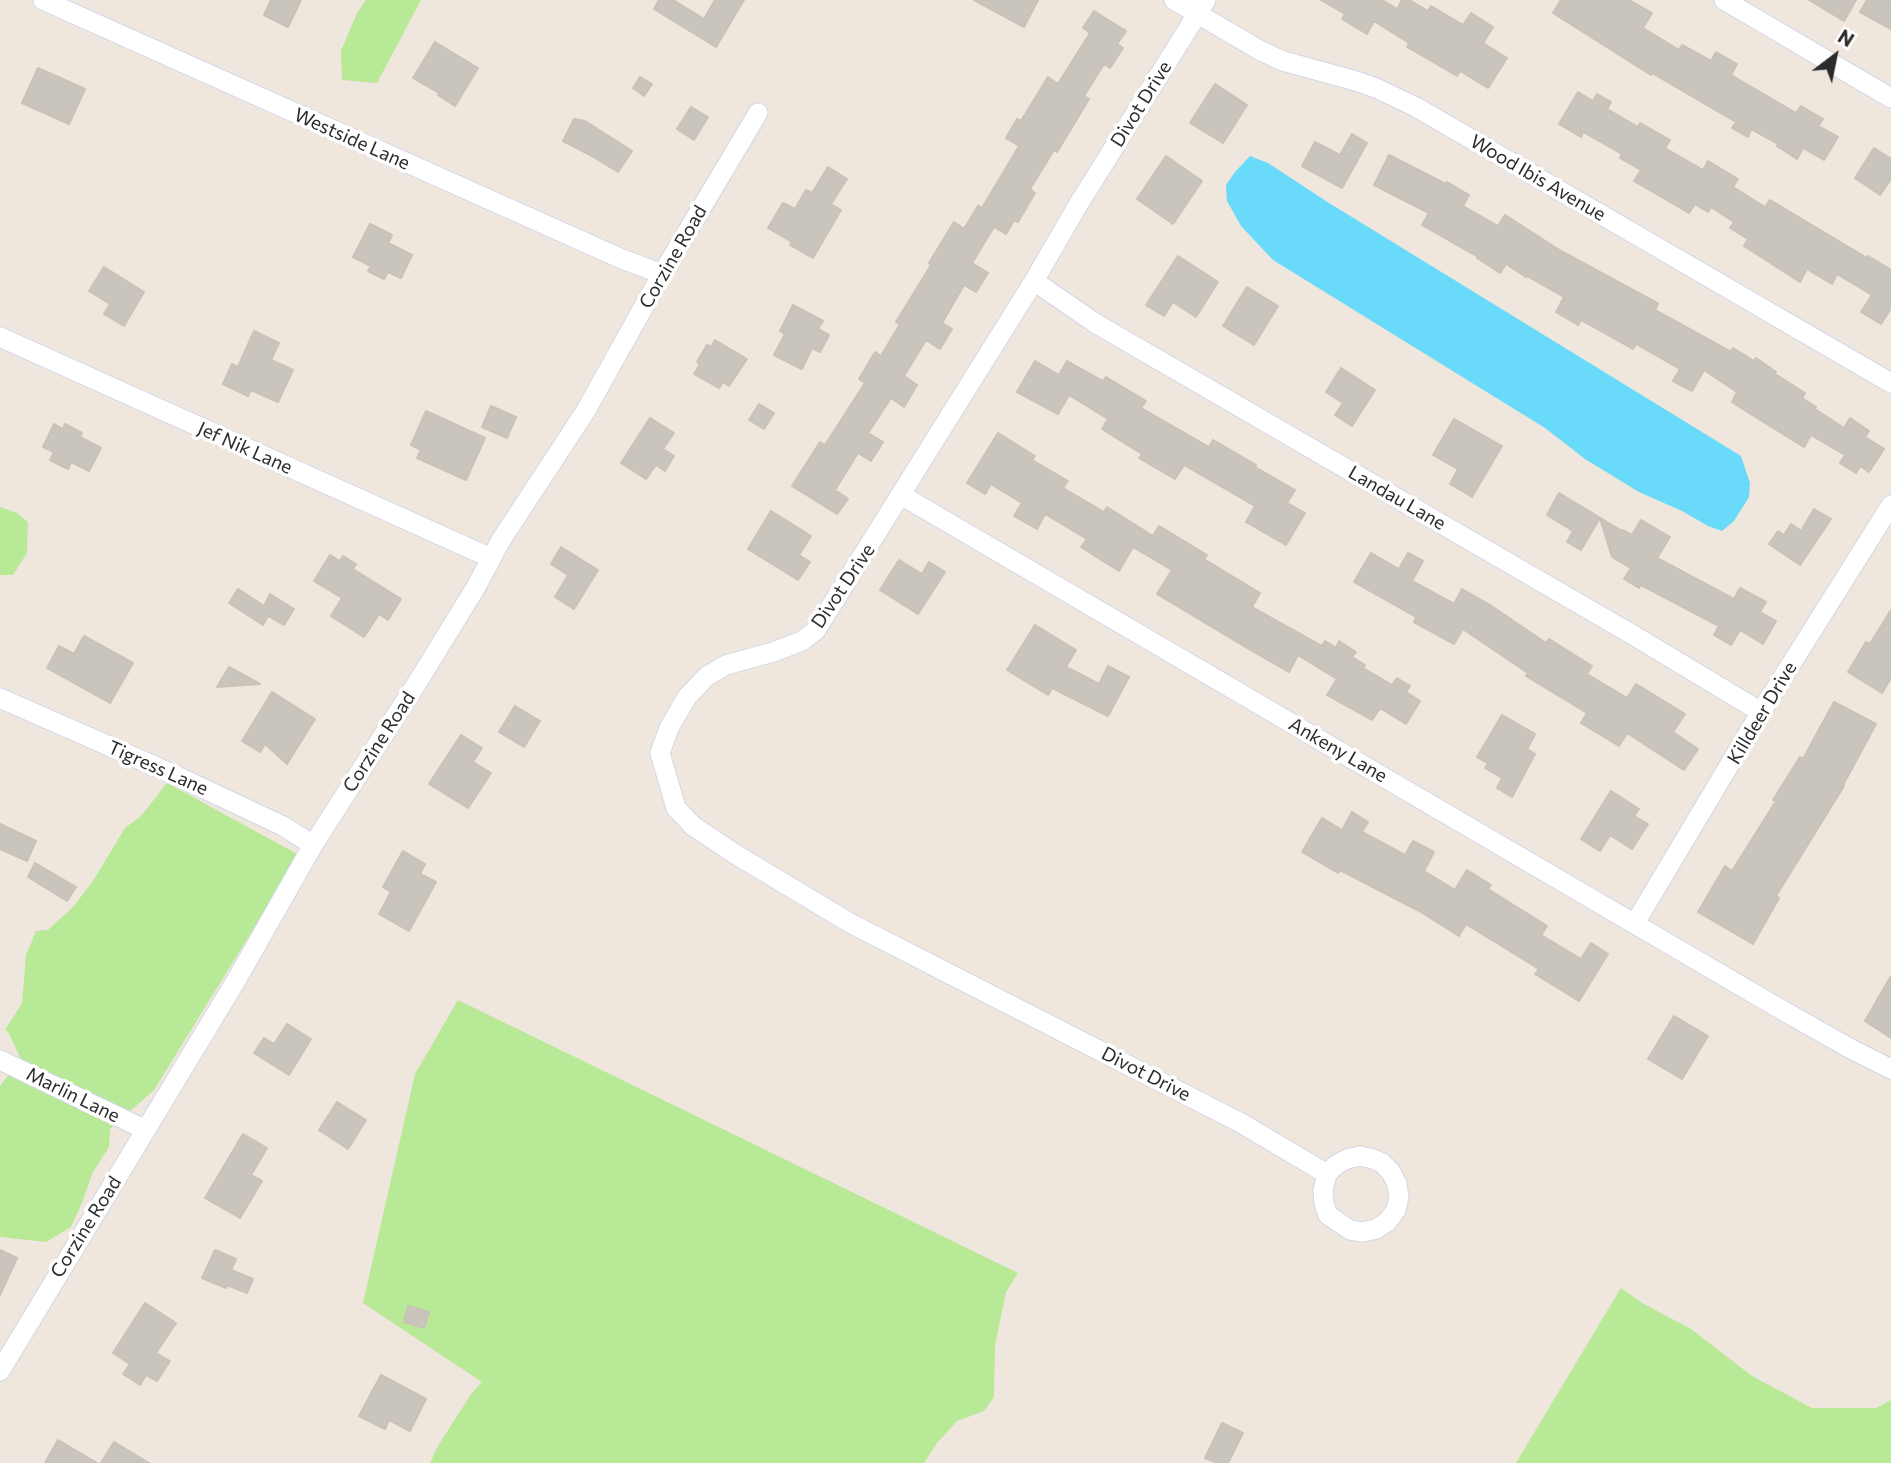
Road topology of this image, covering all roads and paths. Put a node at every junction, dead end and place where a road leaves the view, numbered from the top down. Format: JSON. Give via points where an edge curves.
{"nodes":[{"id":1,"x":43,"y":0,"type":"edge"},
{"id":2,"x":1174,"y":0,"type":"edge"},
{"id":3,"x":1724,"y":0,"type":"edge"},
{"id":4,"x":1202,"y":7,"type":"edge"},
{"id":5,"x":1891,"y":97,"type":"edge"},
{"id":6,"x":758,"y":113,"type":"dead end"},
{"id":7,"x":663,"y":274,"type":"junction"},
{"id":8,"x":1034,"y":281,"type":"junction"},
{"id":9,"x":0,"y":337,"type":"edge"},
{"id":10,"x":1891,"y":383,"type":"edge"},
{"id":11,"x":901,"y":495,"type":"junction"},
{"id":12,"x":1891,"y":505,"type":"edge"},
{"id":13,"x":491,"y":558,"type":"junction"},
{"id":14,"x":0,"y":698,"type":"edge"},
{"id":15,"x":1761,"y":712,"type":"junction"},
{"id":16,"x":313,"y":845,"type":"junction"},
{"id":17,"x":1635,"y":923,"type":"junction"},
{"id":18,"x":0,"y":1060,"type":"edge"},
{"id":19,"x":1891,"y":1069,"type":"edge"},
{"id":20,"x":146,"y":1130,"type":"junction"},
{"id":21,"x":1327,"y":1174,"type":"dead end"},
{"id":22,"x":0,"y":1371,"type":"edge"}],
"edges":[{"from":1,"to":7,"type":"street","name":"Westside Lane"},
{"from":2,"to":4,"type":"street","name":"Wood Ibis Avenue"},
{"from":3,"to":5,"type":"street"},
{"from":4,"to":8,"type":"street","name":"Divot Drive"},
{"from":4,"to":10,"type":"street","name":"Wood Ibis Avenue","via":[[1261,51],[1356,81],[1416,107]]},
{"from":6,"to":7,"type":"street","name":"Corzine Road"},
{"from":7,"to":13,"type":"street","name":"Corzine Road","via":[[585,412]]},
{"from":8,"to":11,"type":"street","name":"Divot Drive"},
{"from":8,"to":15,"type":"street","name":"Landau Lane","via":[[1095,323]]},
{"from":9,"to":13,"type":"street","name":"Jef Nik Lane"},
{"from":11,"to":17,"type":"street","name":"Ankeny Lane"},
{"from":11,"to":21,"type":"street","name":"Divot Drive","via":[[816,630],[802,641],[726,665],[687,697],[660,753],[676,808],[693,826],[850,923],[1241,1123]]},
{"from":12,"to":15,"type":"street","name":"Killdeer Drive"},
{"from":13,"to":16,"type":"street","name":"Corzine Road"},
{"from":14,"to":16,"type":"street","name":"Tigress Lane","via":[[283,825]]},
{"from":15,"to":17,"type":"street","name":"Killdeer Drive"},
{"from":16,"to":20,"type":"street","name":"Corzine Road"},
{"from":17,"to":19,"type":"street","name":"Ankeny Lane"},
{"from":18,"to":20,"type":"street","name":"Marlin Lane"},
{"from":20,"to":22,"type":"street","name":"Corzine Road"}]}
